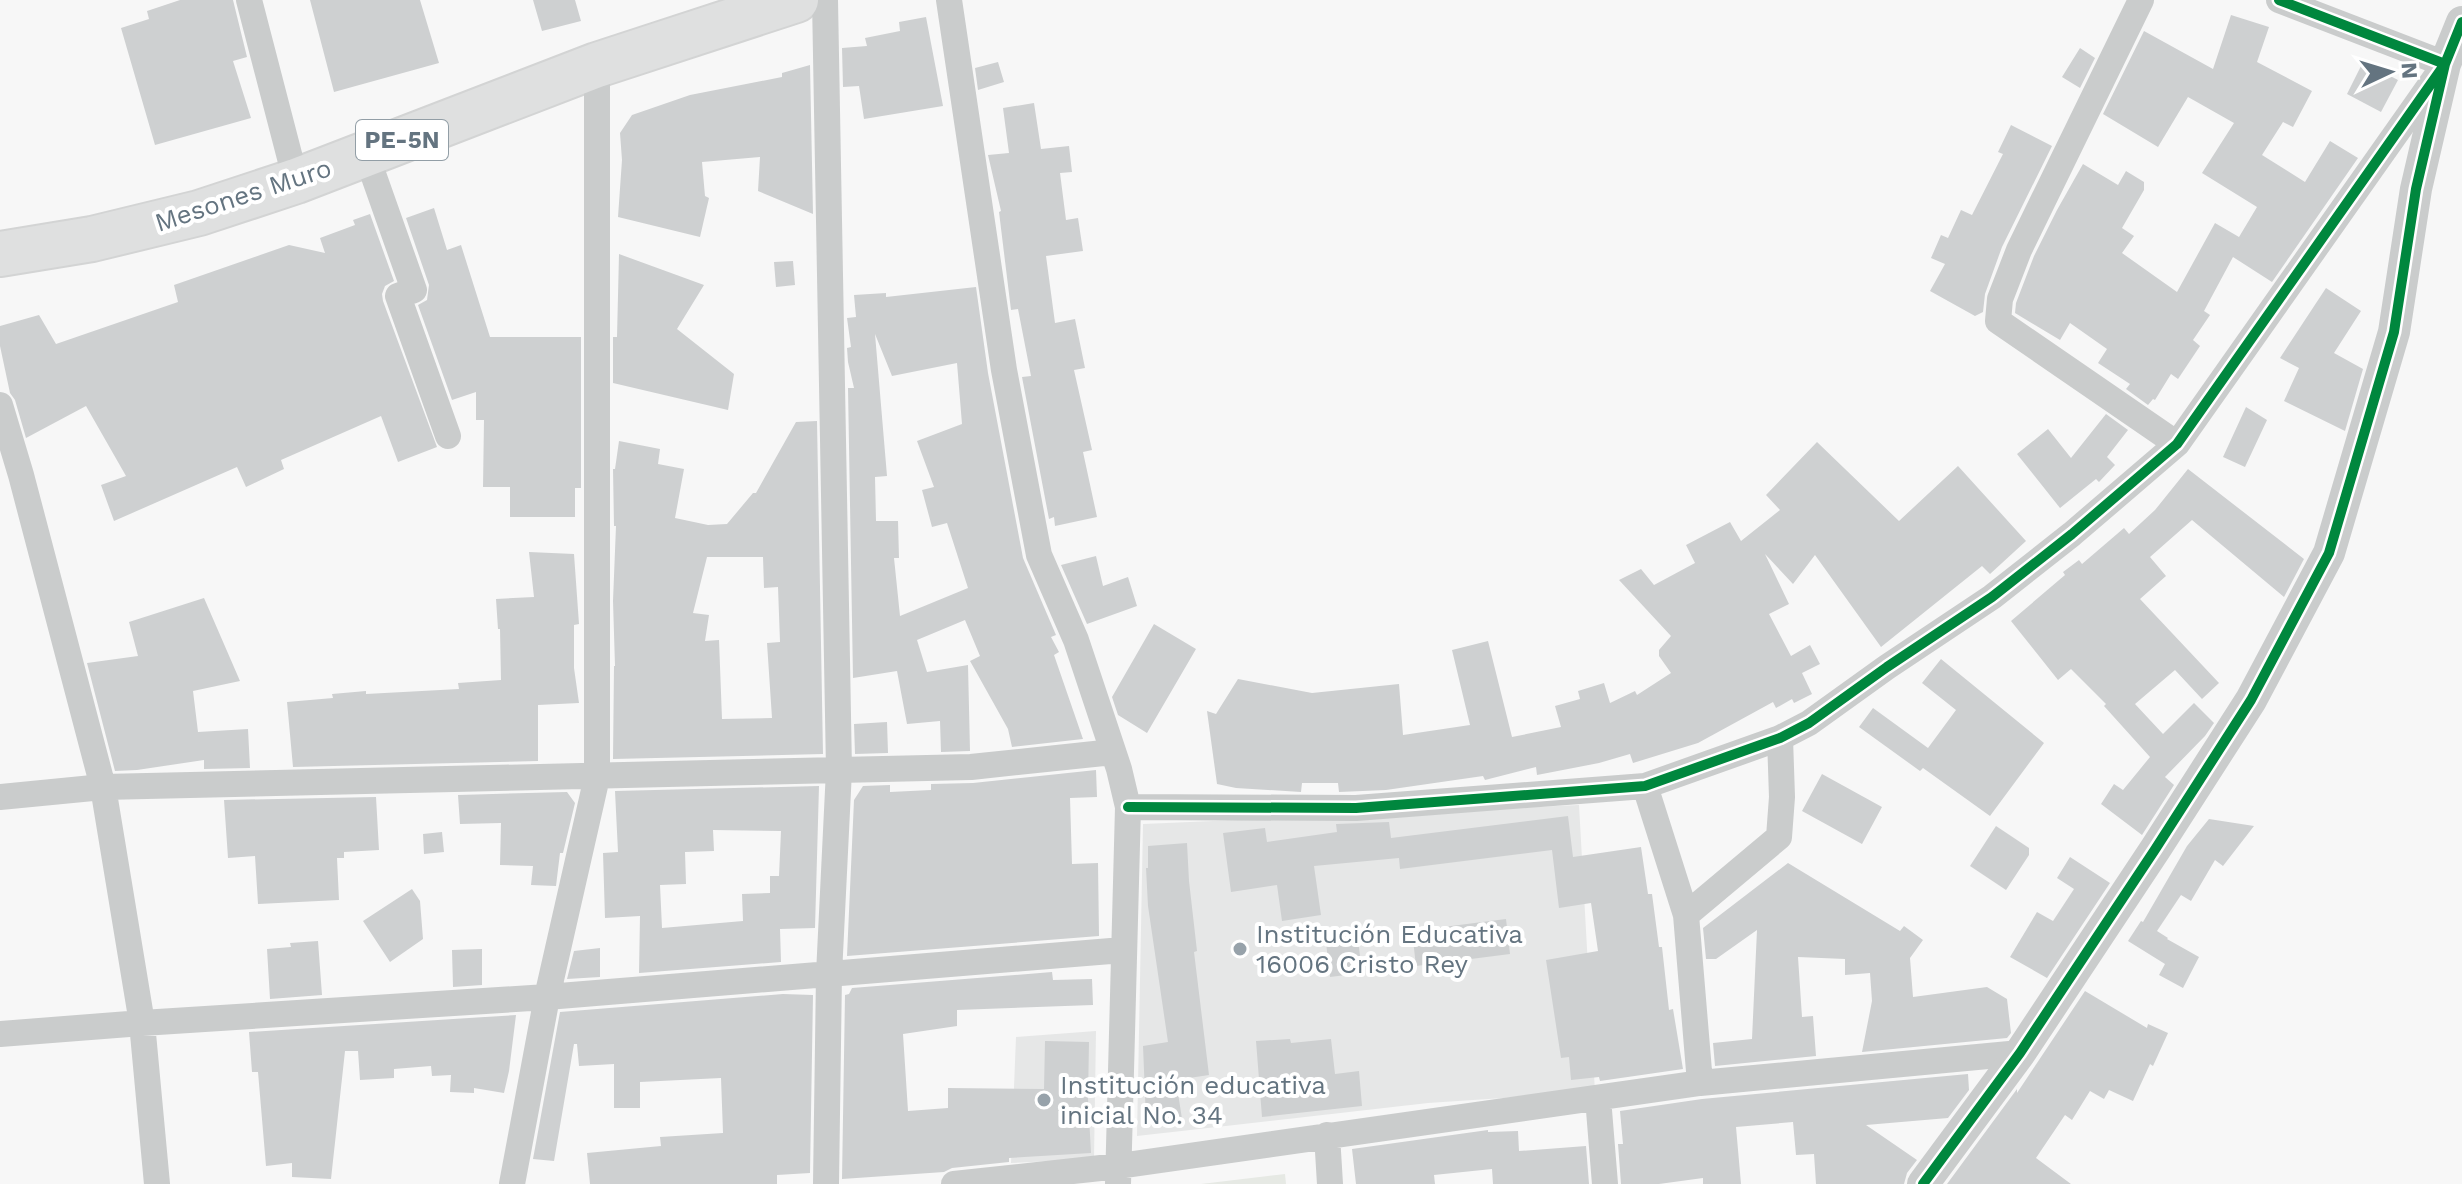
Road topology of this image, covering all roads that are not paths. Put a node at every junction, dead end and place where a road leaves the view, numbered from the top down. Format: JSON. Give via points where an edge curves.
{"nodes":[{"id":1,"x":249,"y":0,"type":"edge"},
{"id":2,"x":796,"y":0,"type":"edge"},
{"id":3,"x":825,"y":0,"type":"edge"},
{"id":4,"x":949,"y":0,"type":"edge"},
{"id":5,"x":2141,"y":0,"type":"edge"},
{"id":6,"x":2279,"y":0,"type":"edge"},
{"id":7,"x":743,"y":8,"type":"edge"},
{"id":8,"x":2462,"y":22,"type":"edge"},
{"id":9,"x":2445,"y":64,"type":"junction"},
{"id":10,"x":597,"y":65,"type":"junction"},
{"id":11,"x":366,"y":154,"type":"junction"},
{"id":12,"x":296,"y":181,"type":"junction"},
{"id":13,"x":0,"y":254,"type":"edge"},
{"id":14,"x":0,"y":405,"type":"edge"},
{"id":15,"x":448,"y":436,"type":"dead end"},
{"id":16,"x":2177,"y":444,"type":"junction"},
{"id":17,"x":1780,"y":738,"type":"junction"},
{"id":18,"x":1113,"y":752,"type":"junction"},
{"id":19,"x":839,"y":770,"type":"junction"},
{"id":20,"x":597,"y":777,"type":"junction"},
{"id":21,"x":1645,"y":786,"type":"junction"},
{"id":22,"x":103,"y":787,"type":"junction"},
{"id":23,"x":0,"y":797,"type":"edge"},
{"id":24,"x":1128,"y":807,"type":"junction"},
{"id":25,"x":1686,"y":915,"type":"junction"},
{"id":26,"x":1123,"y":950,"type":"junction"},
{"id":27,"x":829,"y":974,"type":"junction"},
{"id":28,"x":547,"y":997,"type":"junction"},
{"id":29,"x":142,"y":1023,"type":"junction"},
{"id":30,"x":0,"y":1034,"type":"edge"},
{"id":31,"x":2020,"y":1053,"type":"junction"},
{"id":32,"x":1700,"y":1083,"type":"junction"},
{"id":33,"x":1598,"y":1098,"type":"junction"},
{"id":34,"x":1327,"y":1135,"type":"junction"},
{"id":35,"x":1118,"y":1175,"type":"edge"},
{"id":36,"x":157,"y":1184,"type":"edge"},
{"id":37,"x":512,"y":1184,"type":"edge"},
{"id":38,"x":826,"y":1184,"type":"edge"},
{"id":39,"x":954,"y":1184,"type":"edge"},
{"id":40,"x":1330,"y":1184,"type":"edge"},
{"id":41,"x":1605,"y":1184,"type":"edge"},
{"id":42,"x":1923,"y":1184,"type":"edge"}],
"edges":[{"from":1,"to":12,"type":"street"},
{"from":2,"to":7,"type":"highway","name":"Mesones Muro","number":"PE-5N"},
{"from":3,"to":19,"type":"street"},
{"from":4,"to":18,"type":"street","via":[[999,341],[1039,555],[1076,640]]},
{"from":5,"to":16,"type":"street","via":[[2019,250],[2000,299],[1998,321]]},
{"from":6,"to":9,"type":"street"},
{"from":7,"to":10,"type":"highway","name":"Mesones Muro","number":"PE-5N"},
{"from":8,"to":9,"type":"street"},
{"from":9,"to":16,"type":"street"},
{"from":9,"to":31,"type":"street","via":[[2416,189],[2394,332],[2329,553],[2251,700]]},
{"from":10,"to":11,"type":"highway","name":"Mesones Muro","number":"PE-5N"},
{"from":10,"to":20,"type":"street"},
{"from":11,"to":12,"type":"highway","name":"Mesones Muro","number":"PE-5N"},
{"from":11,"to":15,"type":"street","via":[[414,290],[398,296]]},
{"from":12,"to":13,"type":"highway","name":"Mesones Muro","number":"PE-5N","via":[[199,213]]},
{"from":14,"to":22,"type":"street"},
{"from":16,"to":17,"type":"street","via":[[1992,597]]},
{"from":17,"to":21,"type":"street"},
{"from":17,"to":25,"type":"street","via":[[1779,837]]},
{"from":18,"to":19,"type":"street","via":[[971,767]]},
{"from":18,"to":24,"type":"street"},
{"from":19,"to":20,"type":"street"},
{"from":19,"to":27,"type":"street"},
{"from":20,"to":22,"type":"street"},
{"from":20,"to":28,"type":"street"},
{"from":21,"to":24,"type":"street","via":[[1356,808]]},
{"from":21,"to":25,"type":"street"},
{"from":22,"to":23,"type":"street"},
{"from":22,"to":29,"type":"street"},
{"from":24,"to":26,"type":"street"},
{"from":25,"to":32,"type":"street"},
{"from":26,"to":27,"type":"street"},
{"from":26,"to":35,"type":"street"},
{"from":27,"to":28,"type":"street"},
{"from":27,"to":38,"type":"street"},
{"from":28,"to":29,"type":"street"},
{"from":28,"to":37,"type":"street"},
{"from":29,"to":30,"type":"street"},
{"from":29,"to":36,"type":"street"},
{"from":31,"to":32,"type":"street"},
{"from":31,"to":42,"type":"street"},
{"from":32,"to":33,"type":"street"},
{"from":33,"to":34,"type":"street"},
{"from":33,"to":41,"type":"street"},
{"from":34,"to":35,"type":"street"},
{"from":34,"to":40,"type":"street"},
{"from":35,"to":39,"type":"street"}]}
